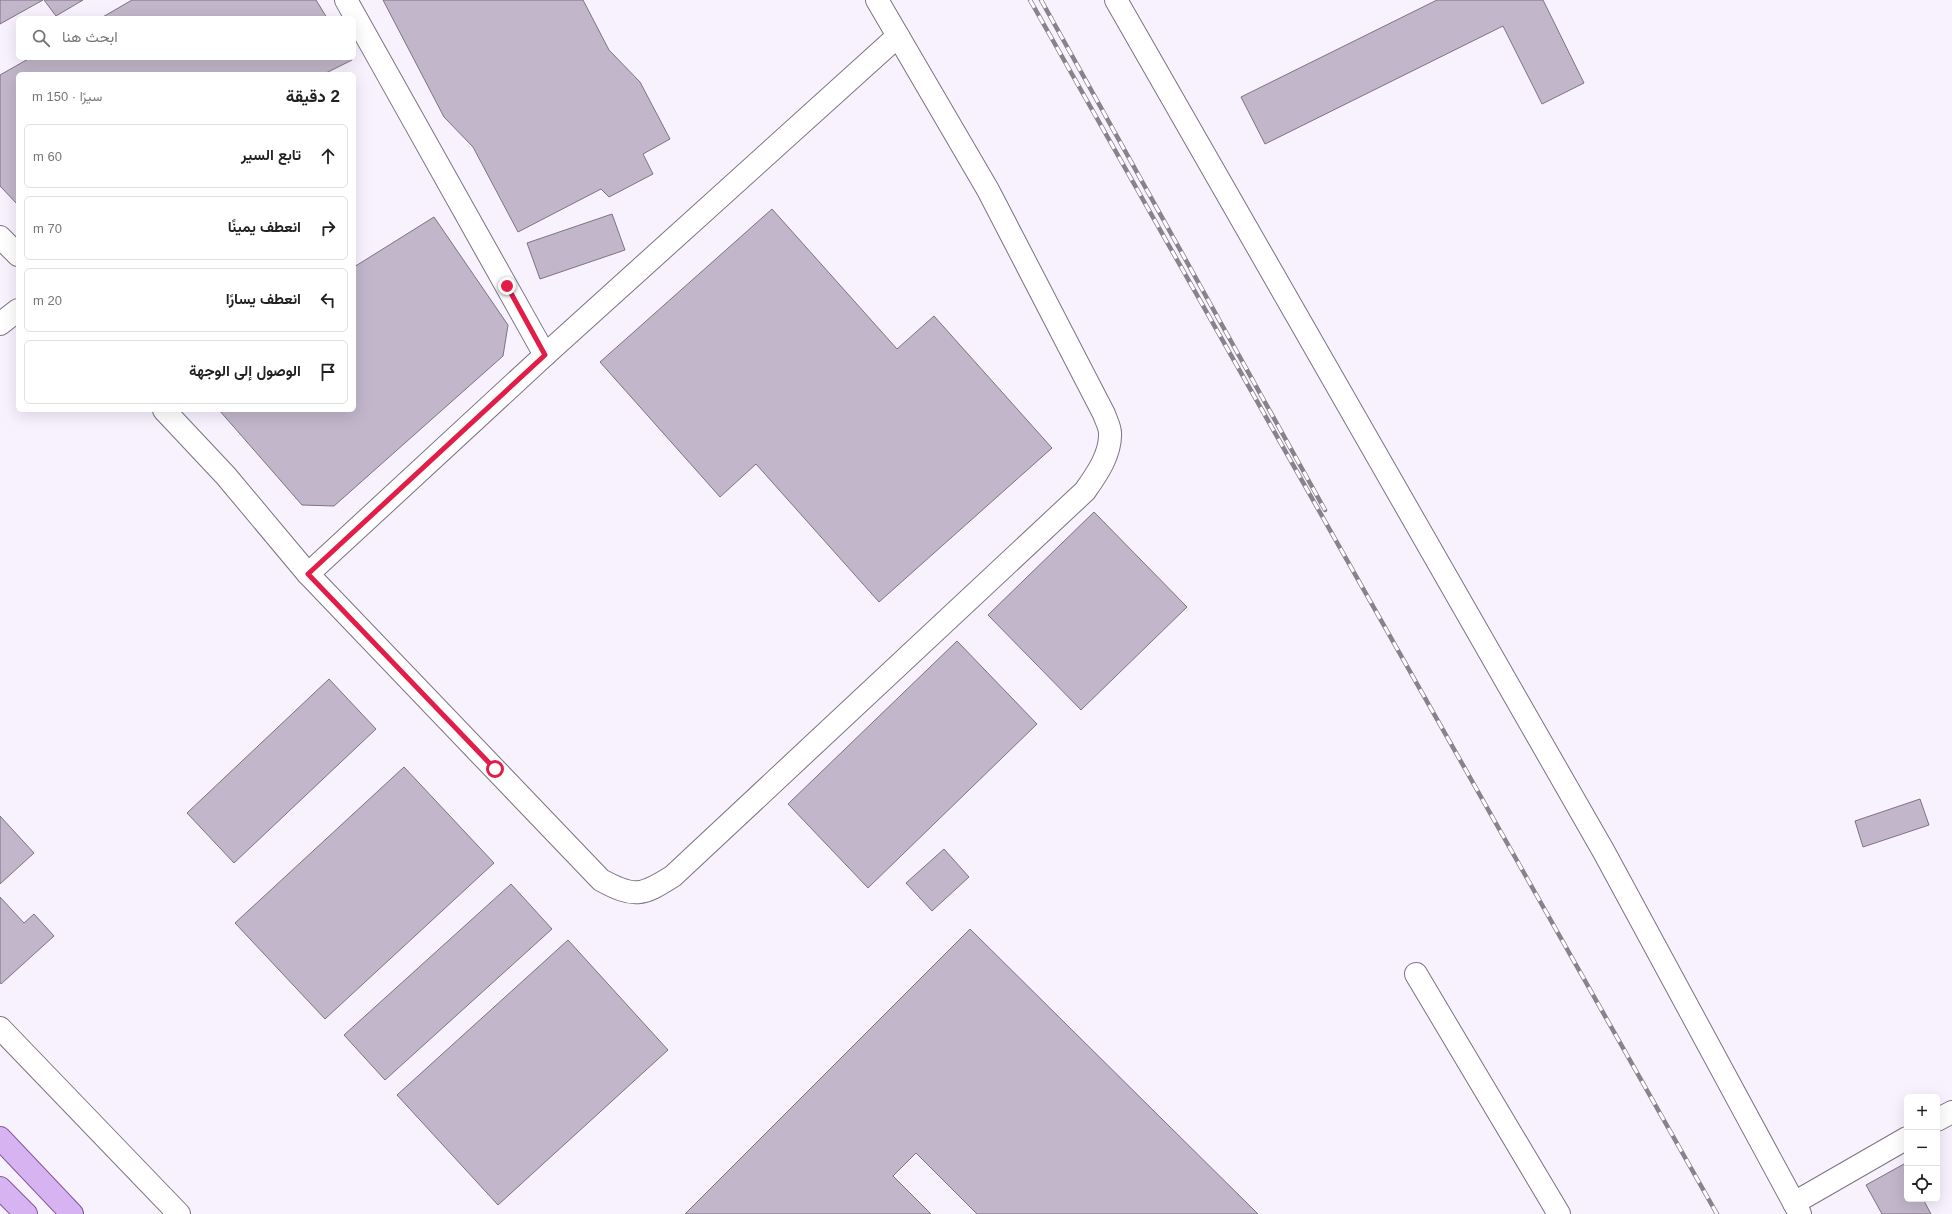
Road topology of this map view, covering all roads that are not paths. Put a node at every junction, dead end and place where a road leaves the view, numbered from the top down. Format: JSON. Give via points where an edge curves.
{"nodes":[{"id":1,"x":346,"y":0,"type":"edge"},
{"id":2,"x":877,"y":0,"type":"edge"},
{"id":3,"x":1116,"y":0,"type":"edge"},
{"id":4,"x":355,"y":16,"type":"edge"},
{"id":5,"x":356,"y":18,"type":"edge"},
{"id":6,"x":898,"y":36,"type":"junction"},
{"id":7,"x":0,"y":237,"type":"edge"},
{"id":8,"x":16,"y":253,"type":"edge"},
{"id":9,"x":16,"y":312,"type":"edge"},
{"id":10,"x":0,"y":324,"type":"edge"},
{"id":11,"x":545,"y":355,"type":"junction"},
{"id":12,"x":166,"y":412,"type":"edge"},
{"id":13,"x":308,"y":574,"type":"junction"},
{"id":14,"x":1416,"y":974,"type":"dead end"},
{"id":15,"x":0,"y":1028,"type":"edge"},
{"id":16,"x":1952,"y":1112,"type":"edge"},
{"id":17,"x":1940,"y":1118,"type":"edge"},
{"id":18,"x":0,"y":1138,"type":"edge"},
{"id":19,"x":1904,"y":1140,"type":"edge"},
{"id":20,"x":0,"y":1188,"type":"edge"},
{"id":21,"x":1798,"y":1208,"type":"edge"},
{"id":22,"x":26,"y":1214,"type":"edge"},
{"id":23,"x":72,"y":1214,"type":"edge"},
{"id":24,"x":179,"y":1214,"type":"edge"},
{"id":25,"x":1559,"y":1214,"type":"edge"}],
"edges":[{"from":1,"to":4,"type":"street"},
{"from":2,"to":6,"type":"street"},
{"from":3,"to":21,"type":"street","via":[[1604,852]]},
{"from":5,"to":11,"type":"street"},
{"from":6,"to":11,"type":"street"},
{"from":6,"to":13,"type":"street","via":[[988,190],[1104,414],[1110,432],[1106,455],[1085,491],[673,876],[654,888],[634,893],[620,891],[601,880]]},
{"from":7,"to":8,"type":"street"},
{"from":9,"to":10,"type":"street"},
{"from":11,"to":13,"type":"street"},
{"from":12,"to":13,"type":"street","via":[[226,476]]},
{"from":14,"to":25,"type":"street"},
{"from":15,"to":24,"type":"street"},
{"from":16,"to":17,"type":"street"},
{"from":18,"to":23,"type":"main road"},
{"from":19,"to":21,"type":"street"},
{"from":20,"to":22,"type":"main road"}]}
